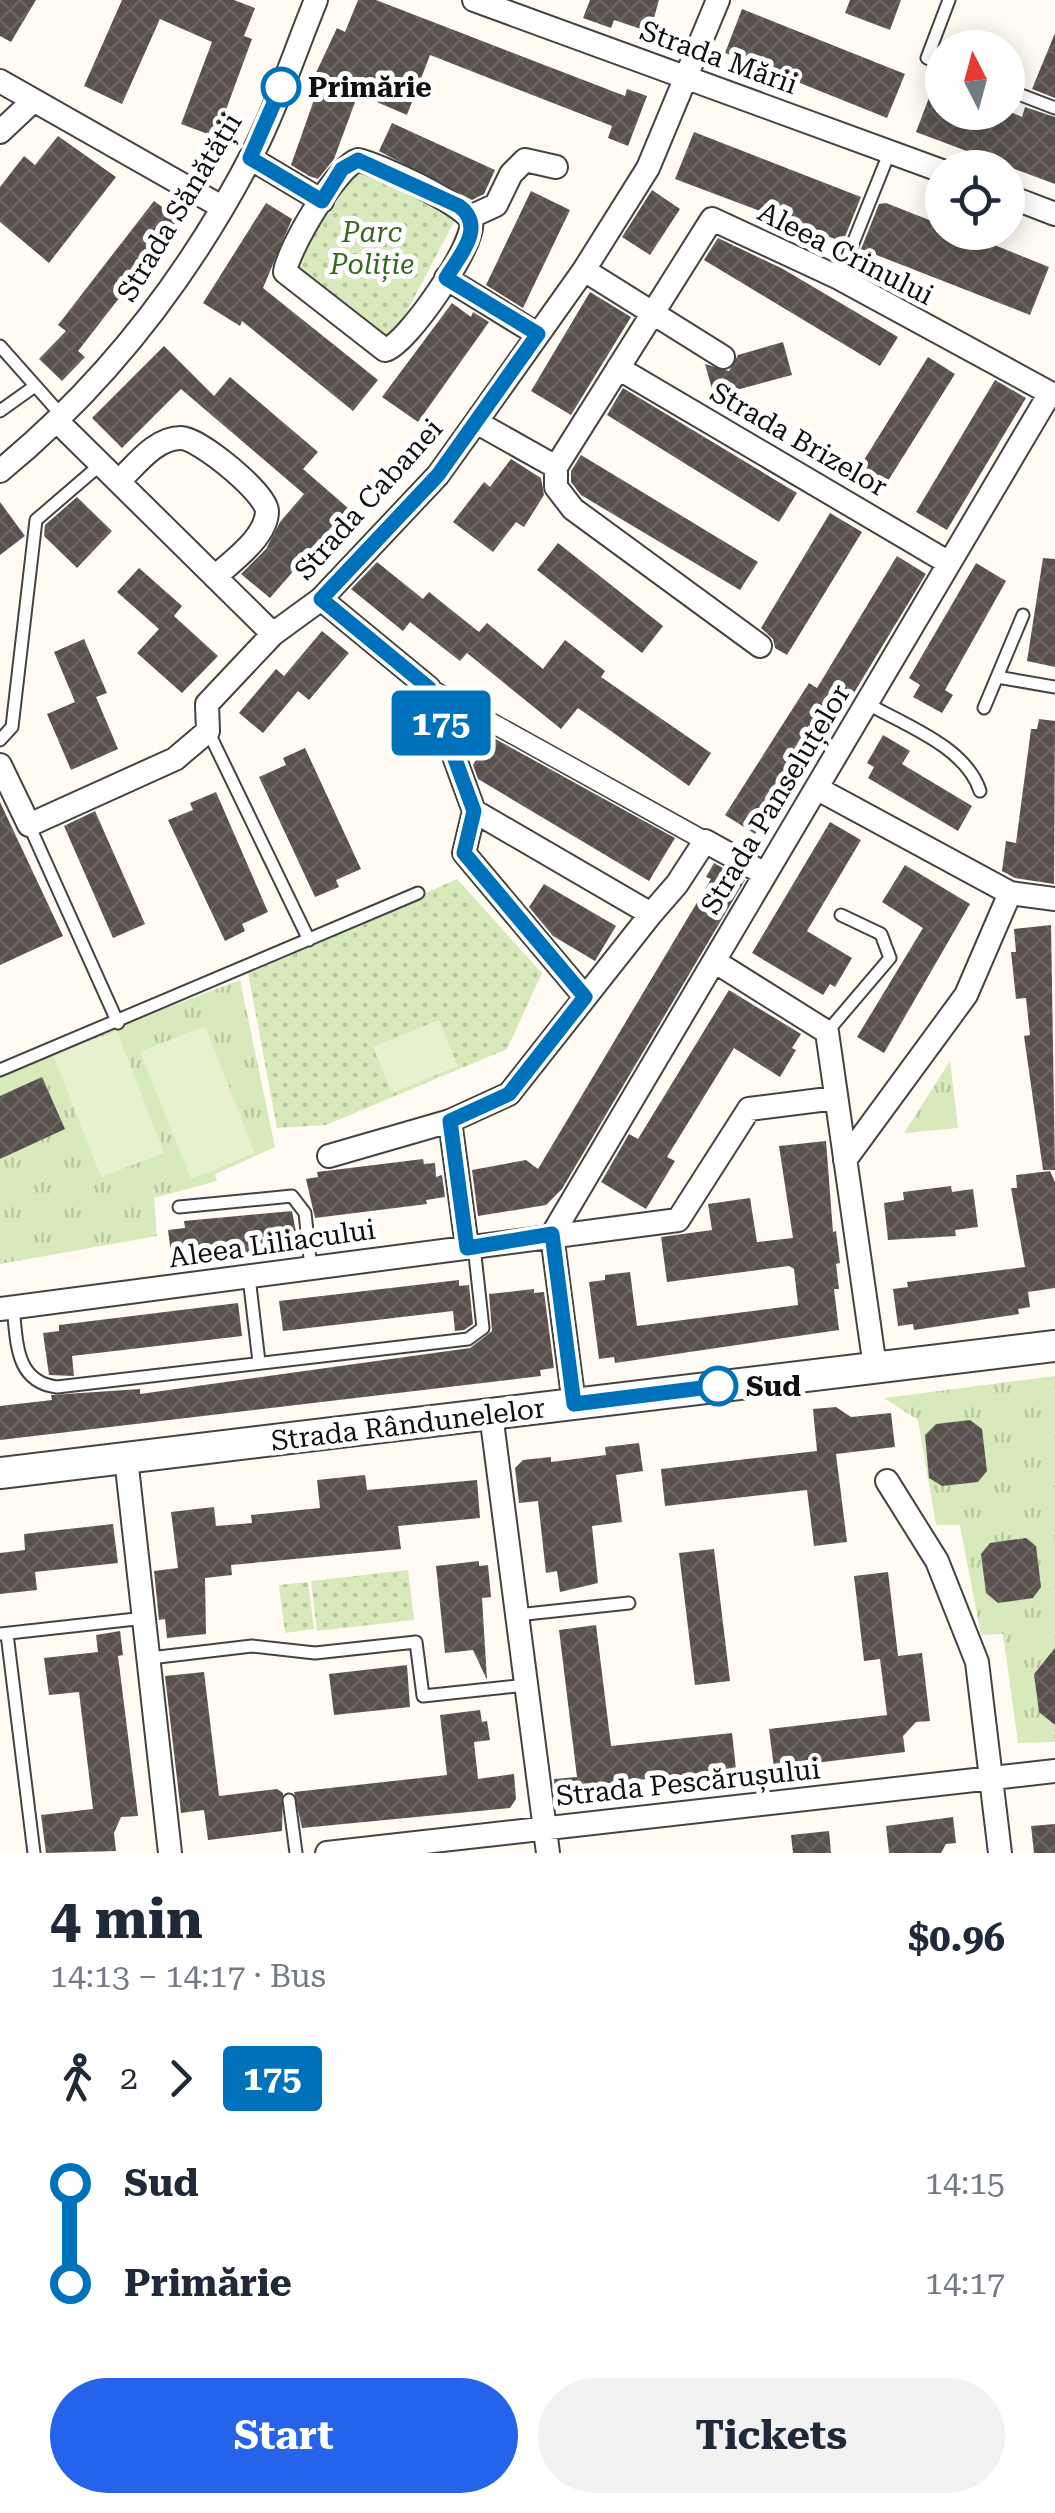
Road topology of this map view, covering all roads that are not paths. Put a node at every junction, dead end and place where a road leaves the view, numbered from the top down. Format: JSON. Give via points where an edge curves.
{"nodes":[{"id":1,"x":316,"y":0,"type":"edge"},
{"id":2,"x":474,"y":0,"type":"edge"},
{"id":3,"x":718,"y":0,"type":"edge"},
{"id":4,"x":949,"y":0,"type":"edge"},
{"id":5,"x":938,"y":30,"type":"edge"},
{"id":6,"x":687,"y":78,"type":"junction"},
{"id":7,"x":0,"y":81,"type":"edge"},
{"id":8,"x":1025,"y":97,"type":"edge"},
{"id":9,"x":33,"y":101,"type":"junction"},
{"id":10,"x":1055,"y":108,"type":"edge"},
{"id":11,"x":0,"y":132,"type":"edge"},
{"id":12,"x":890,"y":151,"type":"junction"},
{"id":13,"x":250,"y":158,"type":"junction"},
{"id":14,"x":925,"y":164,"type":"edge"},
{"id":15,"x":556,"y":166,"type":"dead end"},
{"id":16,"x":322,"y":201,"type":"junction"},
{"id":17,"x":1025,"y":203,"type":"edge"},
{"id":18,"x":220,"y":206,"type":"junction"},
{"id":19,"x":1055,"y":214,"type":"edge"},
{"id":20,"x":470,"y":217,"type":"junction"},
{"id":21,"x":584,"y":270,"type":"junction"},
{"id":22,"x":446,"y":278,"type":"junction"},
{"id":23,"x":839,"y":278,"type":"junction"},
{"id":24,"x":654,"y":312,"type":"junction"},
{"id":25,"x":538,"y":334,"type":"junction"},
{"id":26,"x":0,"y":346,"type":"edge"},
{"id":27,"x":724,"y":356,"type":"dead end"},
{"id":28,"x":618,"y":368,"type":"junction"},
{"id":29,"x":36,"y":386,"type":"junction"},
{"id":30,"x":1050,"y":393,"type":"joint"},
{"id":31,"x":0,"y":411,"type":"edge"},
{"id":32,"x":61,"y":420,"type":"junction"},
{"id":33,"x":476,"y":422,"type":"junction"},
{"id":34,"x":100,"y":465,"type":"junction"},
{"id":35,"x":556,"y":467,"type":"junction"},
{"id":36,"x":0,"y":471,"type":"edge"},
{"id":37,"x":119,"y":481,"type":"junction"},
{"id":38,"x":950,"y":562,"type":"junction"},
{"id":39,"x":215,"y":577,"type":"junction"},
{"id":40,"x":321,"y":599,"type":"junction"},
{"id":41,"x":1023,"y":615,"type":"dead end"},
{"id":42,"x":273,"y":634,"type":"junction"},
{"id":43,"x":760,"y":646,"type":"dead end"},
{"id":44,"x":997,"y":677,"type":"junction"},
{"id":45,"x":1055,"y":687,"type":"edge"},
{"id":46,"x":429,"y":688,"type":"junction"},
{"id":47,"x":866,"y":703,"type":"junction"},
{"id":48,"x":984,"y":708,"type":"dead end"},
{"id":49,"x":208,"y":731,"type":"junction"},
{"id":50,"x":0,"y":740,"type":"edge"},
{"id":51,"x":0,"y":765,"type":"edge"},
{"id":52,"x":818,"y":789,"type":"junction"},
{"id":53,"x":980,"y":791,"type":"dead end"},
{"id":54,"x":474,"y":811,"type":"junction"},
{"id":55,"x":29,"y":825,"type":"junction"},
{"id":56,"x":706,"y":841,"type":"junction"},
{"id":57,"x":765,"y":874,"type":"junction"},
{"id":58,"x":1010,"y":892,"type":"junction"},
{"id":59,"x":418,"y":893,"type":"dead end"},
{"id":60,"x":1055,"y":900,"type":"edge"},
{"id":61,"x":651,"y":914,"type":"junction"},
{"id":62,"x":841,"y":915,"type":"dead end"},
{"id":63,"x":309,"y":940,"type":"junction"},
{"id":64,"x":714,"y":961,"type":"junction"},
{"id":65,"x":585,"y":997,"type":"junction"},
{"id":66,"x":118,"y":1023,"type":"junction"},
{"id":67,"x":827,"y":1032,"type":"junction"},
{"id":68,"x":0,"y":1070,"type":"edge"},
{"id":69,"x":836,"y":1098,"type":"junction"},
{"id":70,"x":450,"y":1121,"type":"junction"},
{"id":71,"x":330,"y":1156,"type":"dead end"},
{"id":72,"x":845,"y":1160,"type":"junction"},
{"id":73,"x":179,"y":1208,"type":"dead end"},
{"id":74,"x":552,"y":1234,"type":"junction"},
{"id":75,"x":471,"y":1247,"type":"junction"},
{"id":76,"x":311,"y":1268,"type":"junction"},
{"id":77,"x":249,"y":1278,"type":"junction"},
{"id":78,"x":6,"y":1308,"type":"edge"},
{"id":79,"x":1055,"y":1346,"type":"edge"},
{"id":80,"x":259,"y":1362,"type":"junction"},
{"id":81,"x":875,"y":1367,"type":"junction"},
{"id":82,"x":574,"y":1404,"type":"junction"},
{"id":83,"x":490,"y":1414,"type":"junction"},
{"id":84,"x":126,"y":1458,"type":"junction"},
{"id":85,"x":0,"y":1473,"type":"edge"},
{"id":86,"x":887,"y":1481,"type":"dead end"},
{"id":87,"x":629,"y":1603,"type":"dead end"},
{"id":88,"x":517,"y":1615,"type":"junction"},
{"id":89,"x":145,"y":1618,"type":"junction"},
{"id":90,"x":4,"y":1634,"type":"edge"},
{"id":91,"x":150,"y":1658,"type":"junction"},
{"id":92,"x":526,"y":1684,"type":"junction"},
{"id":93,"x":1055,"y":1771,"type":"edge"},
{"id":94,"x":992,"y":1779,"type":"junction"},
{"id":95,"x":289,"y":1800,"type":"dead end"},
{"id":96,"x":544,"y":1828,"type":"junction"},
{"id":97,"x":34,"y":1853,"type":"edge"},
{"id":98,"x":170,"y":1853,"type":"edge"},
{"id":99,"x":296,"y":1853,"type":"edge"},
{"id":100,"x":327,"y":1853,"type":"edge"},
{"id":101,"x":548,"y":1853,"type":"edge"},
{"id":102,"x":1000,"y":1853,"type":"edge"}],
"edges":[{"from":1,"to":13,"type":"street","name":"Strada Sănătății"},
{"from":2,"to":6,"type":"street","name":"Strada Mării"},
{"from":3,"to":6,"type":"street","name":"Strada Cabanei"},
{"from":4,"to":5,"type":"lane"},
{"from":6,"to":12,"type":"street","name":"Strada Mării"},
{"from":6,"to":21,"type":"street","name":"Strada Cabanei","via":[[648,168]]},
{"from":7,"to":9,"type":"street"},
{"from":8,"to":10,"type":"lane"},
{"from":9,"to":11,"type":"street"},
{"from":9,"to":18,"type":"street"},
{"from":12,"to":14,"type":"street","name":"Strada Mării"},
{"from":12,"to":23,"type":"lane"},
{"from":13,"to":16,"type":"street"},
{"from":13,"to":18,"type":"street","name":"Strada Sănătății"},
{"from":15,"to":20,"type":"street","via":[[525,160],[496,205]]},
{"from":16,"to":20,"type":"street","via":[[342,169],[358,160]]},
{"from":16,"to":22,"type":"street","via":[[285,272],[374,344],[394,348]]},
{"from":17,"to":19,"type":"street"},
{"from":18,"to":32,"type":"street","name":"Strada Sănătății","via":[[135,337]]},
{"from":20,"to":22,"type":"street","via":[[472,234]]},
{"from":21,"to":24,"type":"street"},
{"from":21,"to":25,"type":"street","name":"Strada Cabanei"},
{"from":22,"to":25,"type":"street"},
{"from":23,"to":24,"type":"street","name":"Aleea Crinului","via":[[712,220]]},
{"from":23,"to":30,"type":"street","name":"Aleea Crinului"},
{"from":24,"to":27,"type":"street"},
{"from":24,"to":28,"type":"street"},
{"from":25,"to":33,"type":"street","name":"Strada Cabanei"},
{"from":26,"to":29,"type":"lane"},
{"from":28,"to":35,"type":"street"},
{"from":28,"to":38,"type":"street","name":"Strada Brizelor"},
{"from":29,"to":31,"type":"lane"},
{"from":29,"to":32,"type":"lane"},
{"from":30,"to":38,"type":"street","name":"Strada Panseluțelor"},
{"from":32,"to":34,"type":"street"},
{"from":32,"to":36,"type":"street","name":"Strada Sănătății"},
{"from":33,"to":35,"type":"street"},
{"from":33,"to":40,"type":"street","name":"Strada Cabanei","via":[[438,475]]},
{"from":34,"to":37,"type":"street"},
{"from":34,"to":50,"type":"lane","via":[[36,520],[12,727]]},
{"from":35,"to":43,"type":"street","via":[[556,486],[573,509]]},
{"from":37,"to":39,"type":"street"},
{"from":37,"to":39,"type":"street","via":[[158,444],[179,437],[195,440],[262,496],[267,512],[261,532]]},
{"from":38,"to":47,"type":"street","name":"Strada Panseluțelor"},
{"from":39,"to":42,"type":"street"},
{"from":40,"to":42,"type":"street","name":"Strada Cabanei"},
{"from":40,"to":46,"type":"street"},
{"from":41,"to":44,"type":"lane"},
{"from":42,"to":49,"type":"street","name":"Strada Cabanei","via":[[206,704]]},
{"from":44,"to":45,"type":"lane"},
{"from":44,"to":48,"type":"lane"},
{"from":46,"to":54,"type":"street"},
{"from":46,"to":56,"type":"street"},
{"from":47,"to":52,"type":"street","name":"Strada Panseluțelor"},
{"from":47,"to":53,"type":"lane","via":[[954,754],[974,773]]},
{"from":49,"to":55,"type":"street","via":[[175,760]]},
{"from":49,"to":63,"type":"lane"},
{"from":51,"to":55,"type":"street"},
{"from":52,"to":57,"type":"street","name":"Strada Panseluțelor"},
{"from":52,"to":58,"type":"street"},
{"from":54,"to":61,"type":"street"},
{"from":54,"to":65,"type":"street","via":[[464,853]]},
{"from":55,"to":66,"type":"lane"},
{"from":56,"to":57,"type":"street"},
{"from":56,"to":61,"type":"street"},
{"from":57,"to":64,"type":"street","name":"Strada Panseluțelor"},
{"from":58,"to":60,"type":"street"},
{"from":58,"to":72,"type":"street","via":[[966,994]]},
{"from":59,"to":63,"type":"lane"},
{"from":61,"to":65,"type":"street"},
{"from":62,"to":67,"type":"lane","via":[[881,934],[890,958]]},
{"from":63,"to":66,"type":"lane"},
{"from":64,"to":67,"type":"street"},
{"from":64,"to":74,"type":"street","name":"Strada Panseluțelor"},
{"from":65,"to":70,"type":"street","via":[[509,1094]]},
{"from":66,"to":68,"type":"lane"},
{"from":67,"to":69,"type":"street"},
{"from":69,"to":72,"type":"street"},
{"from":69,"to":74,"type":"street","name":"Aleea Liliacului","via":[[749,1109],[678,1220]]},
{"from":70,"to":71,"type":"street"},
{"from":70,"to":75,"type":"street"},
{"from":72,"to":81,"type":"street"},
{"from":73,"to":76,"type":"lane","via":[[292,1196],[305,1213]]},
{"from":74,"to":75,"type":"street","name":"Aleea Liliacului"},
{"from":74,"to":82,"type":"street"},
{"from":75,"to":76,"type":"street","name":"Aleea Liliacului"},
{"from":75,"to":80,"type":"lane","via":[[484,1316],[477,1336]]},
{"from":76,"to":77,"type":"street","name":"Aleea Liliacului"},
{"from":77,"to":78,"type":"street","name":"Aleea Liliacului"},
{"from":77,"to":80,"type":"lane"},
{"from":78,"to":80,"type":"lane","via":[[26,1373],[38,1384]]},
{"from":79,"to":81,"type":"street","name":"Strada Rândunelelor"},
{"from":81,"to":82,"type":"street","name":"Strada Rândunelelor"},
{"from":82,"to":83,"type":"street","name":"Strada Rândunelelor"},
{"from":83,"to":84,"type":"street","name":"Strada Rândunelelor"},
{"from":83,"to":88,"type":"street"},
{"from":84,"to":85,"type":"street","name":"Strada Rândunelelor"},
{"from":84,"to":89,"type":"street"},
{"from":86,"to":94,"type":"street","via":[[936,1561],[977,1662]]},
{"from":87,"to":88,"type":"lane"},
{"from":88,"to":92,"type":"street"},
{"from":89,"to":90,"type":"lane"},
{"from":89,"to":91,"type":"street"},
{"from":90,"to":97,"type":"lane"},
{"from":91,"to":92,"type":"lane","via":[[252,1646],[315,1653],[416,1642],[423,1696]]},
{"from":91,"to":98,"type":"street"},
{"from":92,"to":96,"type":"street"},
{"from":93,"to":94,"type":"street","name":"Strada Pescărușului"},
{"from":94,"to":96,"type":"street","name":"Strada Pescărușului"},
{"from":94,"to":102,"type":"street"},
{"from":95,"to":99,"type":"lane"},
{"from":96,"to":100,"type":"street","name":"Strada Pescărușului"},
{"from":96,"to":101,"type":"street"}]}
